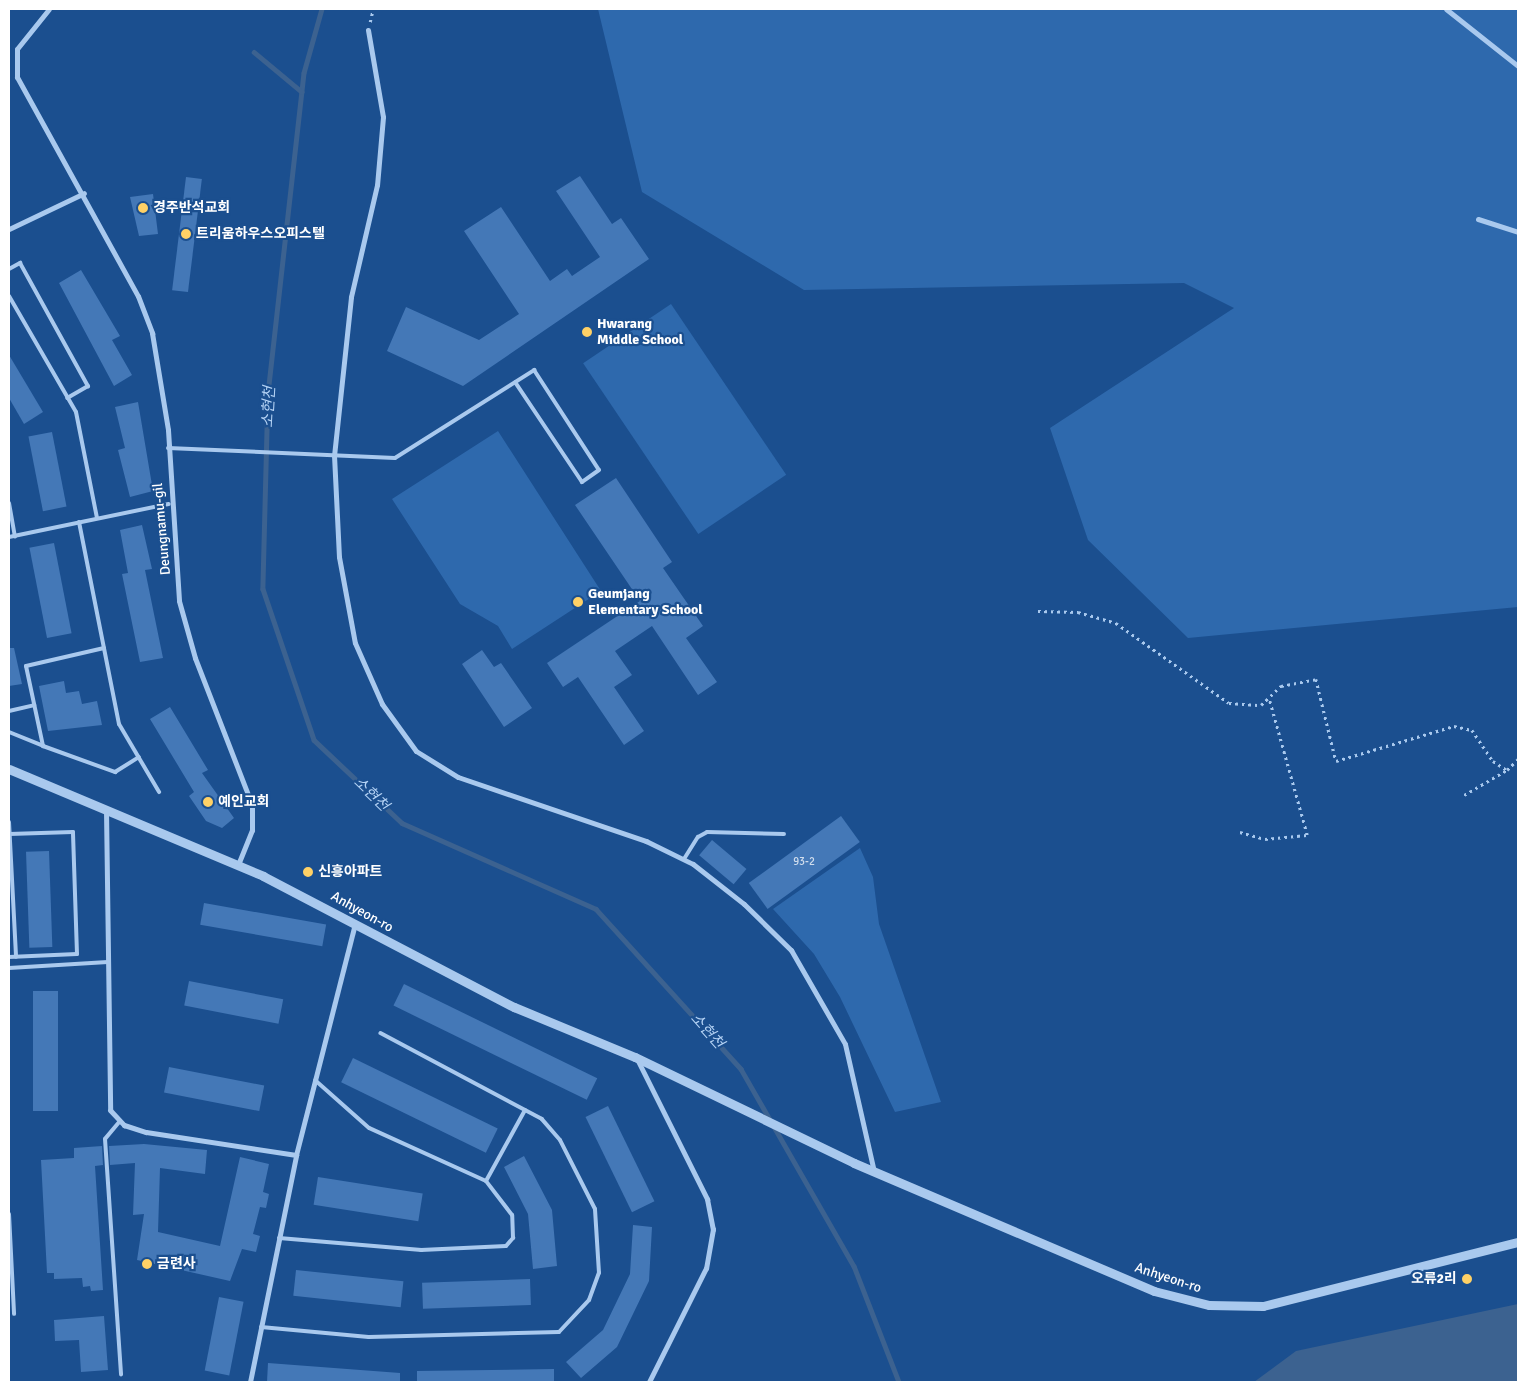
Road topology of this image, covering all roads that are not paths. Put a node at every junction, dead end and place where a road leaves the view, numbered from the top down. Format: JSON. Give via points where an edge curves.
{"nodes":[{"id":1,"x":49,"y":9,"type":"edge"},
{"id":2,"x":1446,"y":9,"type":"edge"},
{"id":3,"x":368,"y":30,"type":"dead end"},
{"id":4,"x":1518,"y":66,"type":"edge"},
{"id":5,"x":84,"y":193,"type":"junction"},
{"id":6,"x":1478,"y":219,"type":"dead end"},
{"id":7,"x":9,"y":229,"type":"edge"},
{"id":8,"x":1518,"y":232,"type":"edge"},
{"id":9,"x":9,"y":269,"type":"edge"},
{"id":10,"x":9,"y":296,"type":"edge"},
{"id":11,"x":515,"y":382,"type":"junction"},
{"id":12,"x":67,"y":398,"type":"junction"},
{"id":13,"x":168,"y":448,"type":"junction"},
{"id":14,"x":334,"y":455,"type":"junction"},
{"id":15,"x":9,"y":503,"type":"edge"},
{"id":16,"x":169,"y":504,"type":"junction"},
{"id":17,"x":97,"y":518,"type":"junction"},
{"id":18,"x":79,"y":522,"type":"junction"},
{"id":19,"x":15,"y":536,"type":"junction"},
{"id":20,"x":9,"y":537,"type":"edge"},
{"id":21,"x":104,"y":648,"type":"junction"},
{"id":22,"x":34,"y":706,"type":"junction"},
{"id":23,"x":9,"y":711,"type":"edge"},
{"id":24,"x":9,"y":732,"type":"edge"},
{"id":25,"x":43,"y":746,"type":"junction"},
{"id":26,"x":139,"y":758,"type":"junction"},
{"id":27,"x":9,"y":769,"type":"edge"},
{"id":28,"x":160,"y":792,"type":"dead end"},
{"id":29,"x":106,"y":810,"type":"junction"},
{"id":30,"x":9,"y":822,"type":"edge"},
{"id":31,"x":10,"y":834,"type":"edge"},
{"id":32,"x":784,"y":834,"type":"dead end"},
{"id":33,"x":684,"y":859,"type":"junction"},
{"id":34,"x":238,"y":866,"type":"junction"},
{"id":35,"x":10,"y":871,"type":"edge"},
{"id":36,"x":355,"y":924,"type":"junction"},
{"id":37,"x":16,"y":956,"type":"junction"},
{"id":38,"x":9,"y":957,"type":"edge"},
{"id":39,"x":108,"y":962,"type":"junction"},
{"id":40,"x":9,"y":968,"type":"edge"},
{"id":41,"x":380,"y":1033,"type":"dead end"},
{"id":42,"x":635,"y":1056,"type":"junction"},
{"id":43,"x":315,"y":1080,"type":"junction"},
{"id":44,"x":525,"y":1110,"type":"junction"},
{"id":45,"x":120,"y":1121,"type":"junction"},
{"id":46,"x":296,"y":1155,"type":"junction"},
{"id":47,"x":875,"y":1172,"type":"junction"},
{"id":48,"x":486,"y":1181,"type":"junction"},
{"id":49,"x":9,"y":1214,"type":"edge"},
{"id":50,"x":1518,"y":1237,"type":"edge"},
{"id":51,"x":279,"y":1238,"type":"junction"},
{"id":52,"x":1518,"y":1242,"type":"edge"},
{"id":53,"x":1492,"y":1249,"type":"junction"},
{"id":54,"x":14,"y":1314,"type":"dead end"},
{"id":55,"x":261,"y":1327,"type":"junction"},
{"id":56,"x":121,"y":1374,"type":"dead end"},
{"id":57,"x":250,"y":1382,"type":"edge"},
{"id":58,"x":649,"y":1382,"type":"edge"}],
"edges":[{"from":1,"to":5,"type":"street","name":"Deungnamu-gil","via":[[17,49],[17,76]]},
{"from":2,"to":4,"type":"street"},
{"from":3,"to":14,"type":"street","via":[[383,117],[376,185],[351,297]]},
{"from":5,"to":7,"type":"street"},
{"from":5,"to":13,"type":"street","name":"Deungnamu-gil","via":[[138,296],[152,333],[163,380]]},
{"from":6,"to":8,"type":"street"},
{"from":9,"to":12,"type":"lane","via":[[20,263],[88,386]]},
{"from":10,"to":12,"type":"lane"},
{"from":11,"to":11,"type":"lane","via":[[582,482],[599,470],[534,370]]},
{"from":11,"to":14,"type":"lane","via":[[395,458]]},
{"from":12,"to":17,"type":"lane","via":[[76,412]]},
{"from":13,"to":14,"type":"lane"},
{"from":13,"to":16,"type":"street","name":"Deungnamu-gil"},
{"from":14,"to":33,"type":"street","via":[[339,557],[355,644],[382,704],[416,751],[458,778],[573,813]]},
{"from":15,"to":19,"type":"lane"},
{"from":16,"to":17,"type":"lane"},
{"from":16,"to":34,"type":"street","name":"Deungnamu-gil","via":[[179,601],[195,658],[252,804],[252,830]]},
{"from":17,"to":18,"type":"lane"},
{"from":18,"to":19,"type":"lane"},
{"from":18,"to":21,"type":"lane"},
{"from":19,"to":20,"type":"lane"},
{"from":21,"to":22,"type":"lane","via":[[26,666]]},
{"from":21,"to":26,"type":"lane","via":[[119,724]]},
{"from":22,"to":23,"type":"lane"},
{"from":22,"to":25,"type":"lane"},
{"from":24,"to":25,"type":"lane"},
{"from":25,"to":26,"type":"lane","via":[[115,772]]},
{"from":26,"to":28,"type":"lane"},
{"from":27,"to":29,"type":"street","name":"Anhyeon-ro"},
{"from":29,"to":34,"type":"street","name":"Anhyeon-ro"},
{"from":29,"to":39,"type":"street"},
{"from":30,"to":31,"type":"lane"},
{"from":31,"to":35,"type":"lane"},
{"from":31,"to":37,"type":"lane","via":[[73,832],[77,954]]},
{"from":32,"to":33,"type":"lane","via":[[707,832],[698,837]]},
{"from":33,"to":47,"type":"street","via":[[744,904],[791,950],[822,998],[845,1044]]},
{"from":34,"to":36,"type":"street","name":"Anhyeon-ro"},
{"from":35,"to":37,"type":"lane"},
{"from":36,"to":42,"type":"street","name":"Anhyeon-ro","via":[[514,1007]]},
{"from":36,"to":43,"type":"street"},
{"from":37,"to":38,"type":"lane"},
{"from":39,"to":40,"type":"lane"},
{"from":39,"to":45,"type":"street","via":[[110,1110]]},
{"from":41,"to":44,"type":"lane"},
{"from":42,"to":47,"type":"street","name":"Anhyeon-ro"},
{"from":42,"to":58,"type":"street","via":[[707,1199],[712,1229],[706,1268]]},
{"from":43,"to":46,"type":"street"},
{"from":43,"to":48,"type":"lane","via":[[370,1128]]},
{"from":44,"to":48,"type":"lane"},
{"from":44,"to":55,"type":"lane","via":[[542,1118],[560,1140],[595,1209],[599,1273],[589,1300],[570,1323],[551,1332],[378,1336]]},
{"from":45,"to":46,"type":"street","via":[[146,1132]]},
{"from":45,"to":56,"type":"lane","via":[[105,1139]]},
{"from":46,"to":51,"type":"street"},
{"from":47,"to":53,"type":"street","name":"Anhyeon-ro","via":[[1154,1291],[1209,1305],[1279,1303]]},
{"from":48,"to":51,"type":"lane","via":[[512,1215],[513,1238],[506,1246],[421,1250]]},
{"from":49,"to":54,"type":"lane"},
{"from":50,"to":53,"type":"street"},
{"from":51,"to":55,"type":"street"},
{"from":52,"to":53,"type":"street","name":"Anhyeon-ro"},
{"from":55,"to":57,"type":"street"}]}
